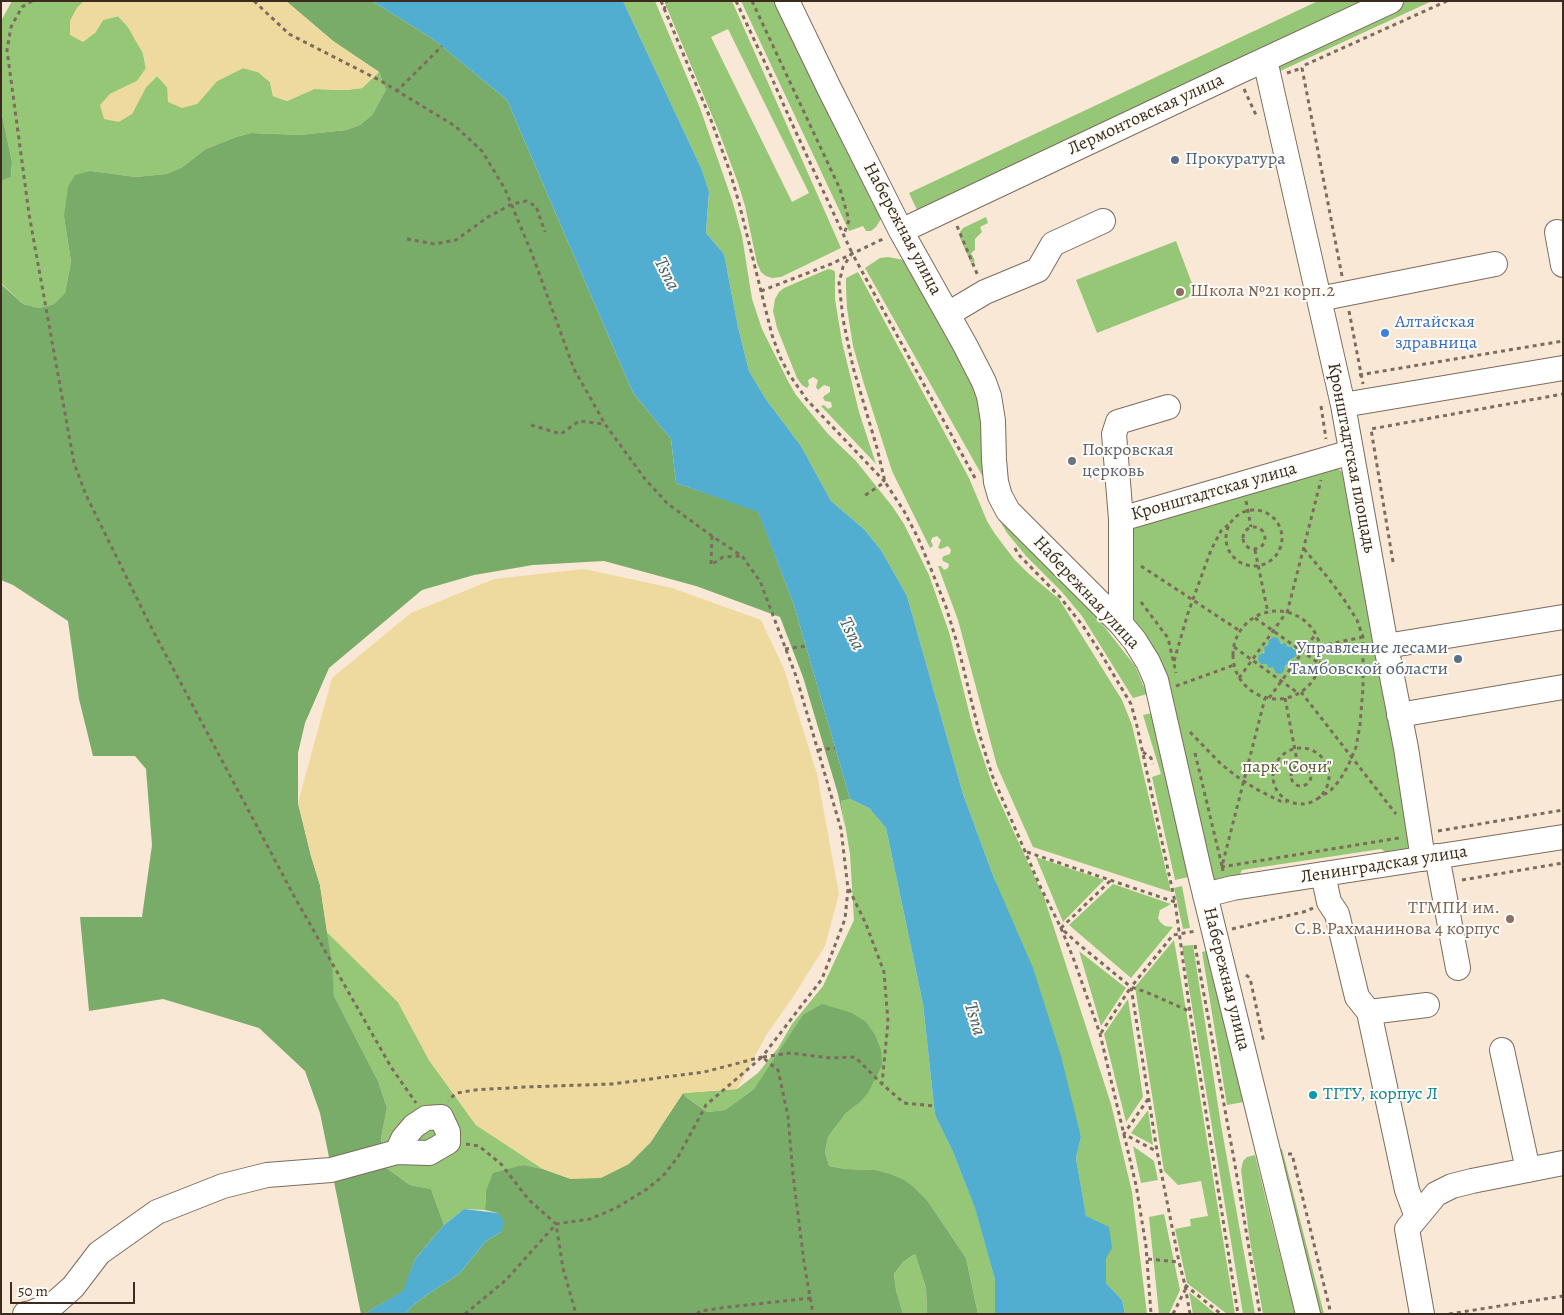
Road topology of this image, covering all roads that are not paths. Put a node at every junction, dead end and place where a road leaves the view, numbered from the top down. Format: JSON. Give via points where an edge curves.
{"nodes":[{"id":1,"x":787,"y":1,"type":"edge"},
{"id":2,"x":1391,"y":1,"type":"edge"},
{"id":3,"x":1265,"y":60,"type":"junction"},
{"id":4,"x":1103,"y":221,"type":"dead end"},
{"id":5,"x":902,"y":231,"type":"junction"},
{"id":6,"x":1557,"y":232,"type":"dead end"},
{"id":7,"x":1495,"y":264,"type":"dead end"},
{"id":8,"x":1563,"y":265,"type":"edge"},
{"id":9,"x":1319,"y":299,"type":"junction"},
{"id":10,"x":948,"y":314,"type":"junction"},
{"id":11,"x":1563,"y":368,"type":"edge"},
{"id":12,"x":1343,"y":404,"type":"junction"},
{"id":13,"x":1168,"y":407,"type":"dead end"},
{"id":14,"x":1351,"y":452,"type":"junction"},
{"id":15,"x":1121,"y":519,"type":"junction"},
{"id":16,"x":1563,"y":617,"type":"edge"},
{"id":17,"x":1121,"y":624,"type":"junction"},
{"id":18,"x":1377,"y":639,"type":"junction"},
{"id":19,"x":1563,"y":687,"type":"edge"},
{"id":20,"x":1399,"y":715,"type":"junction"},
{"id":21,"x":1563,"y":837,"type":"edge"},
{"id":22,"x":1430,"y":857,"type":"junction"},
{"id":23,"x":1323,"y":874,"type":"junction"},
{"id":24,"x":1210,"y":886,"type":"junction"},
{"id":25,"x":1458,"y":968,"type":"dead end"},
{"id":26,"x":1427,"y":1005,"type":"dead end"},
{"id":27,"x":1369,"y":1012,"type":"junction"},
{"id":28,"x":1502,"y":1050,"type":"dead end"},
{"id":29,"x":396,"y":1152,"type":"junction"},
{"id":30,"x":1563,"y":1163,"type":"edge"},
{"id":31,"x":1528,"y":1170,"type":"junction"},
{"id":32,"x":1417,"y":1216,"type":"junction"},
{"id":33,"x":25,"y":1314,"type":"edge"},
{"id":34,"x":1308,"y":1314,"type":"edge"},
{"id":35,"x":1422,"y":1314,"type":"edge"}],
"edges":[{"from":1,"to":5,"type":"street","name":"Набережная улица"},
{"from":2,"to":3,"type":"street","name":"Лермонтовская улица"},
{"from":3,"to":5,"type":"street","name":"Лермонтовская улица"},
{"from":3,"to":9,"type":"street","name":"Кронштадтская площадь"},
{"from":4,"to":10,"type":"street","via":[[1053,244],[1038,270],[985,292]]},
{"from":5,"to":10,"type":"street","name":"Набережная улица"},
{"from":6,"to":8,"type":"street"},
{"from":7,"to":9,"type":"street"},
{"from":9,"to":12,"type":"street","name":"Кронштадтская площадь"},
{"from":10,"to":17,"type":"street","name":"Набережная улица","via":[[989,396],[995,475],[1008,511]]},
{"from":11,"to":12,"type":"street"},
{"from":12,"to":14,"type":"street","name":"Кронштадтская площадь"},
{"from":13,"to":15,"type":"street","via":[[1118,422],[1114,434]]},
{"from":14,"to":15,"type":"street","name":"Кронштадтская улица"},
{"from":14,"to":18,"type":"street","name":"Кронштадтская площадь"},
{"from":15,"to":17,"type":"street","name":"Кронштадтская улица"},
{"from":16,"to":18,"type":"street"},
{"from":17,"to":24,"type":"street","name":"Набережная улица","via":[[1135,641],[1156,680]]},
{"from":18,"to":20,"type":"street","name":"Кронштадтская площадь"},
{"from":19,"to":20,"type":"street"},
{"from":20,"to":22,"type":"street","name":"Кронштадтская площадь","via":[[1431,829]]},
{"from":21,"to":22,"type":"street","name":"Ленинградская улица"},
{"from":22,"to":23,"type":"street","name":"Ленинградская улица"},
{"from":22,"to":25,"type":"street","name":"Кронштадтская площадь","via":[[1442,884]]},
{"from":23,"to":24,"type":"street","name":"Ленинградская улица"},
{"from":23,"to":27,"type":"street","via":[[1329,902],[1337,914],[1358,997]]},
{"from":24,"to":34,"type":"street","name":"Набережная улица"},
{"from":26,"to":27,"type":"street"},
{"from":27,"to":32,"type":"street","via":[[1407,1190]]},
{"from":28,"to":31,"type":"street"},
{"from":29,"to":29,"type":"street","via":[[429,1153],[448,1142],[448,1132],[441,1117],[426,1118],[414,1126]]},
{"from":29,"to":33,"type":"street","via":[[332,1170],[267,1175],[223,1186],[157,1212],[99,1253],[73,1287],[55,1303]]},
{"from":30,"to":31,"type":"street"},
{"from":31,"to":32,"type":"street","via":[[1452,1186],[1436,1194]]},
{"from":32,"to":35,"type":"street","via":[[1408,1229]]}]}
